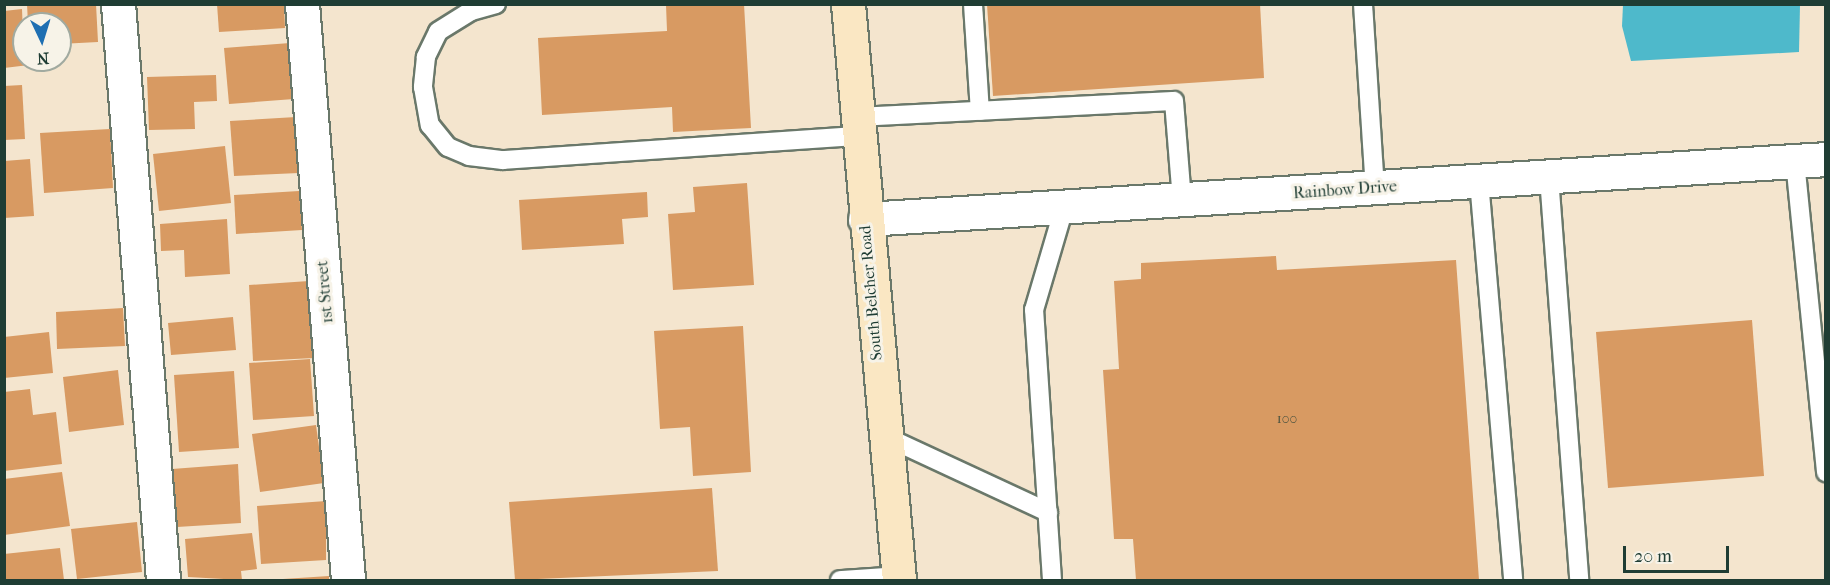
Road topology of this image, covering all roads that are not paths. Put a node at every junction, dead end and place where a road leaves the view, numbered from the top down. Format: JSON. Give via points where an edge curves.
{"nodes":[{"id":1,"x":118,"y":4,"type":"edge"},
{"id":2,"x":303,"y":4,"type":"edge"},
{"id":3,"x":496,"y":4,"type":"edge"},
{"id":4,"x":848,"y":4,"type":"edge"},
{"id":5,"x":973,"y":4,"type":"edge"},
{"id":6,"x":1363,"y":4,"type":"edge"},
{"id":7,"x":980,"y":111,"type":"junction"},
{"id":8,"x":857,"y":127,"type":"junction"},
{"id":9,"x":1810,"y":160,"type":"edge"},
{"id":10,"x":1549,"y":177,"type":"junction"},
{"id":11,"x":1479,"y":182,"type":"junction"},
{"id":12,"x":1375,"y":188,"type":"junction"},
{"id":13,"x":1182,"y":201,"type":"junction"},
{"id":14,"x":1064,"y":208,"type":"junction"},
{"id":15,"x":865,"y":219,"type":"junction"},
{"id":16,"x":884,"y":436,"type":"junction"},
{"id":17,"x":1826,"y":472,"type":"edge"},
{"id":18,"x":1048,"y":512,"type":"junction"},
{"id":19,"x":899,"y":578,"type":"edge"},
{"id":20,"x":163,"y":580,"type":"edge"},
{"id":21,"x":348,"y":580,"type":"edge"},
{"id":22,"x":840,"y":580,"type":"edge"},
{"id":23,"x":1052,"y":580,"type":"edge"},
{"id":24,"x":1513,"y":580,"type":"edge"},
{"id":25,"x":1579,"y":580,"type":"edge"}],
"edges":[{"from":1,"to":20,"type":"street"},
{"from":2,"to":21,"type":"street","name":"1st Street"},
{"from":3,"to":8,"type":"lane","via":[[471,11],[438,32],[426,57],[423,87],[430,125],[448,147],[469,156],[503,160]]},
{"from":4,"to":8,"type":"main road","name":"South Belcher Road"},
{"from":5,"to":7,"type":"lane"},
{"from":6,"to":12,"type":"lane"},
{"from":7,"to":8,"type":"lane"},
{"from":7,"to":13,"type":"lane","via":[[1174,101]]},
{"from":8,"to":15,"type":"main road","name":"South Belcher Road"},
{"from":9,"to":10,"type":"street","name":"Rainbow Drive"},
{"from":9,"to":17,"type":"lane"},
{"from":10,"to":11,"type":"street","name":"Rainbow Drive"},
{"from":10,"to":25,"type":"lane"},
{"from":11,"to":12,"type":"street","name":"Rainbow Drive"},
{"from":11,"to":24,"type":"lane"},
{"from":12,"to":13,"type":"street","name":"Rainbow Drive"},
{"from":13,"to":14,"type":"street","name":"Rainbow Drive"},
{"from":14,"to":15,"type":"street","name":"Rainbow Drive"},
{"from":14,"to":18,"type":"lane","via":[[1034,310]]},
{"from":15,"to":16,"type":"main road","name":"South Belcher Road"},
{"from":16,"to":18,"type":"lane"},
{"from":16,"to":19,"type":"main road","name":"South Belcher Road"},
{"from":18,"to":23,"type":"lane"},
{"from":19,"to":22,"type":"lane"}]}
